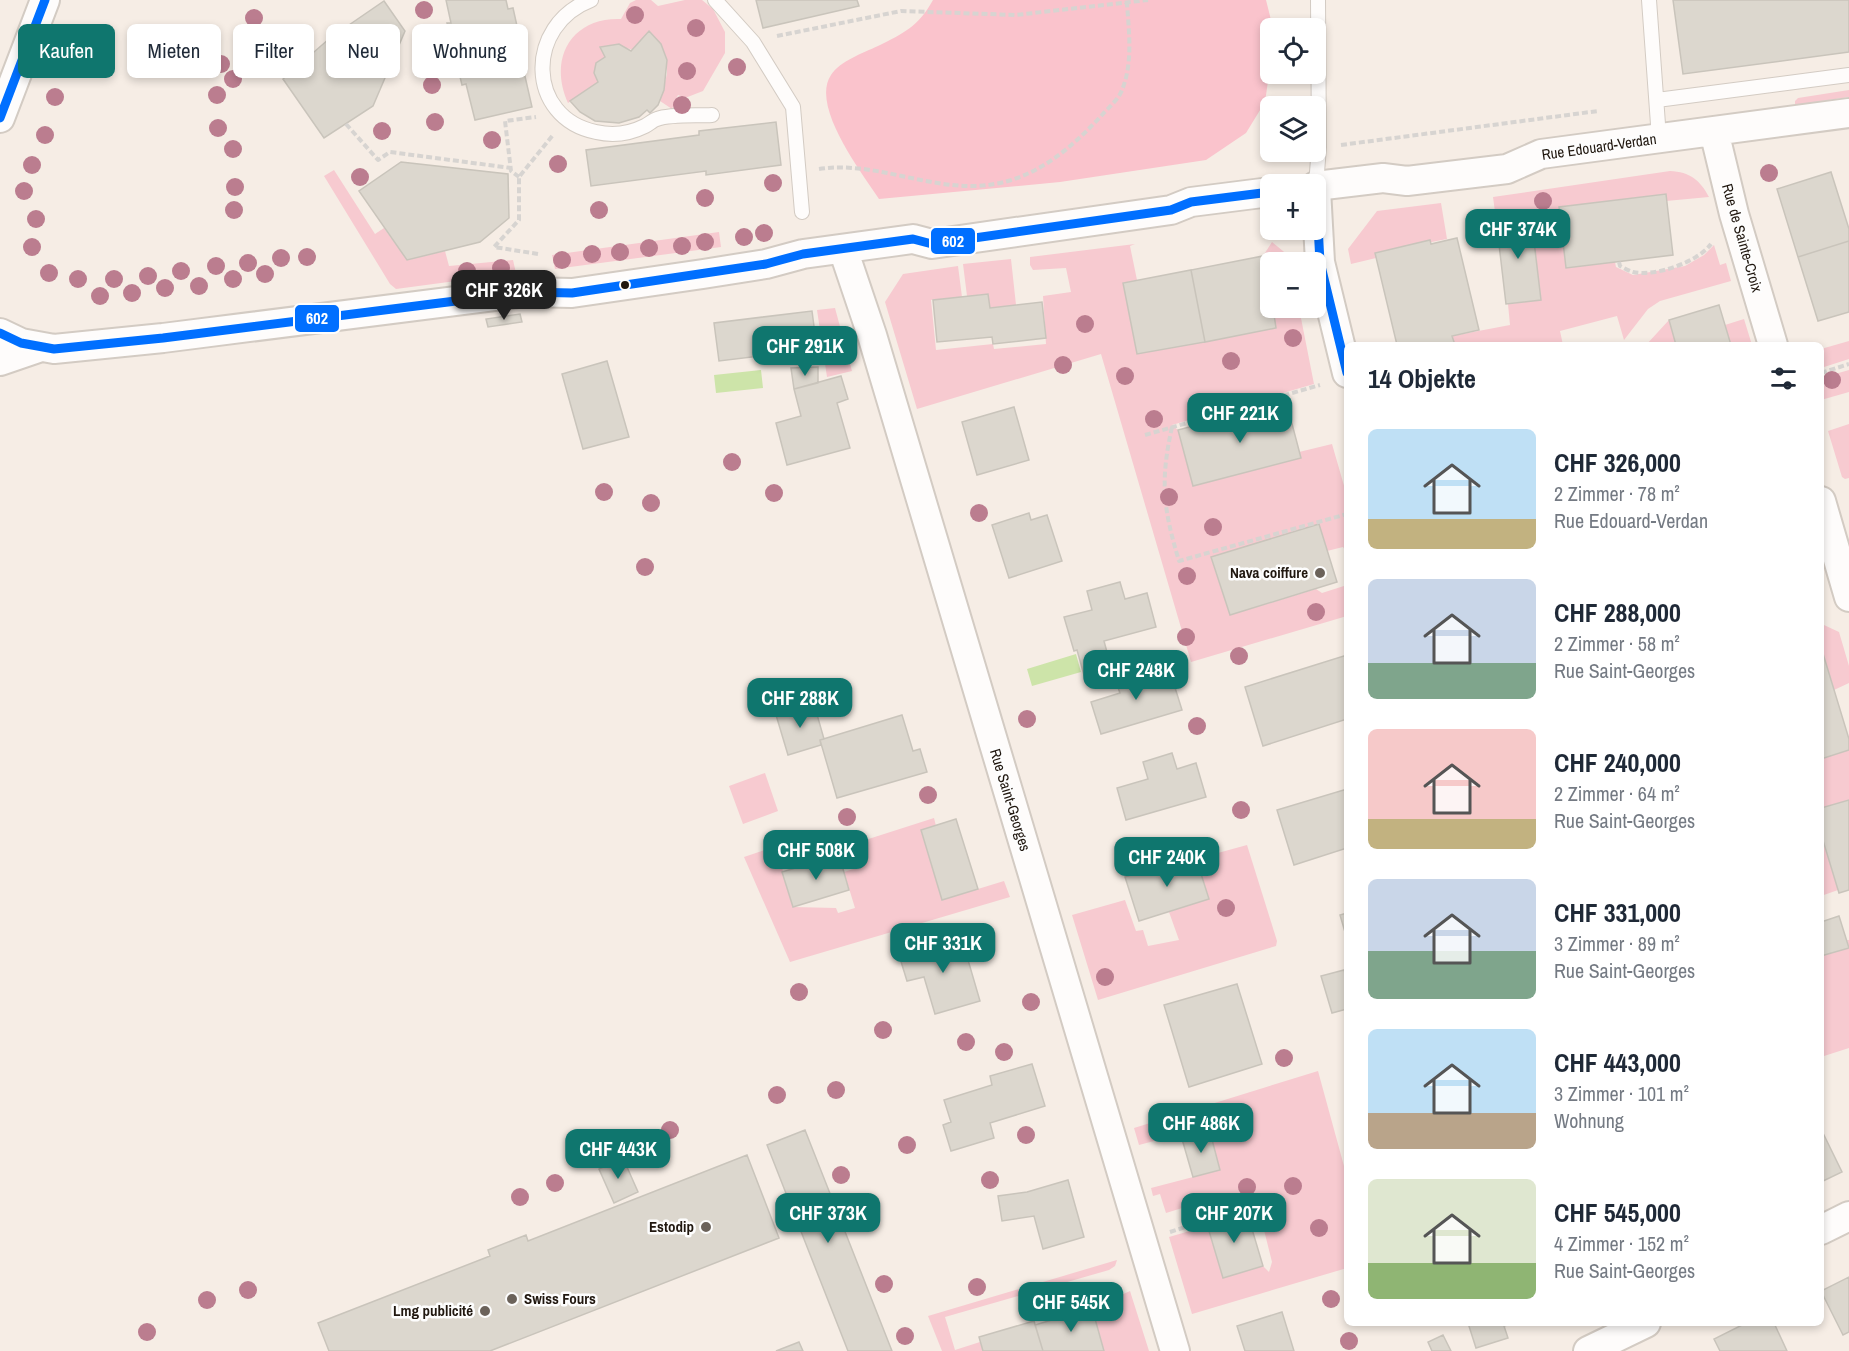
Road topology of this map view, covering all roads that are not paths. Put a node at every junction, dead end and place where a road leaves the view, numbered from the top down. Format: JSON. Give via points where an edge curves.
{"nodes":[{"id":1,"x":45,"y":0,"type":"edge"},
{"id":2,"x":591,"y":0,"type":"edge"},
{"id":3,"x":716,"y":0,"type":"edge"},
{"id":4,"x":1318,"y":0,"type":"edge"},
{"id":5,"x":1649,"y":0,"type":"edge"},
{"id":6,"x":1849,"y":75,"type":"edge"},
{"id":7,"x":1657,"y":100,"type":"junction"},
{"id":8,"x":1849,"y":113,"type":"edge"},
{"id":9,"x":712,"y":116,"type":"dead end"},
{"id":10,"x":0,"y":118,"type":"edge"},
{"id":11,"x":1714,"y":131,"type":"junction"},
{"id":12,"x":1659,"y":138,"type":"junction"},
{"id":13,"x":1317,"y":174,"type":"edge"},
{"id":14,"x":1326,"y":186,"type":"edge"},
{"id":15,"x":1260,"y":193,"type":"edge"},
{"id":16,"x":802,"y":212,"type":"dead end"},
{"id":17,"x":1319,"y":240,"type":"edge"},
{"id":18,"x":843,"y":249,"type":"junction"},
{"id":19,"x":0,"y":333,"type":"edge"},
{"id":20,"x":1772,"y":342,"type":"edge"},
{"id":21,"x":38,"y":348,"type":"junction"},
{"id":22,"x":0,"y":361,"type":"edge"},
{"id":23,"x":1344,"y":361,"type":"edge"},
{"id":24,"x":1824,"y":511,"type":"edge"},
{"id":25,"x":1849,"y":597,"type":"edge"},
{"id":26,"x":1849,"y":1216,"type":"edge"},
{"id":27,"x":1824,"y":1228,"type":"edge"},
{"id":28,"x":1632,"y":1332,"type":"edge"},
{"id":29,"x":1175,"y":1351,"type":"edge"},
{"id":30,"x":1588,"y":1351,"type":"edge"}],
"edges":[{"from":1,"to":10,"type":"street"},
{"from":2,"to":9,"type":"lane","via":[[561,18],[544,49],[545,86],[564,115],[577,126],[609,135],[628,133],[656,119]]},
{"from":3,"to":16,"type":"lane","via":[[753,42],[793,107]]},
{"from":4,"to":13,"type":"lane"},
{"from":5,"to":7,"type":"lane"},
{"from":6,"to":7,"type":"lane"},
{"from":7,"to":12,"type":"lane"},
{"from":8,"to":11,"type":"street","name":"Rue Edouard-Verdan"},
{"from":11,"to":12,"type":"street","name":"Rue Edouard-Verdan"},
{"from":11,"to":20,"type":"street","name":"Rue de Sainte-Croix"},
{"from":12,"to":14,"type":"street","name":"Rue Edouard-Verdan","via":[[1541,154],[1507,169]]},
{"from":15,"to":18,"type":"street","via":[[1191,202],[1171,210],[942,242],[913,239]]},
{"from":17,"to":23,"type":"street","via":[[1320,262]]},
{"from":18,"to":21,"type":"street","via":[[572,293],[527,292],[163,339]]},
{"from":18,"to":29,"type":"street","name":"Rue Saint-Georges"},
{"from":19,"to":21,"type":"street"},
{"from":21,"to":22,"type":"street"},
{"from":24,"to":25,"type":"street"},
{"from":26,"to":27,"type":"street"},
{"from":28,"to":30,"type":"street"}]}
